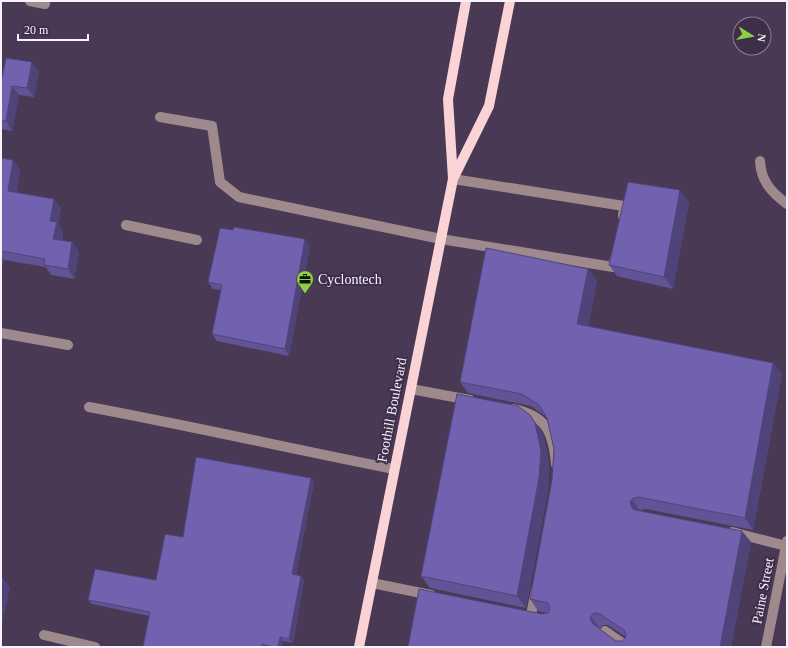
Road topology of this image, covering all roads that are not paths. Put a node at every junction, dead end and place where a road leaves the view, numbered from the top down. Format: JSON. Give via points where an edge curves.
{"nodes":[{"id":1,"x":30,"y":1,"type":"edge"},
{"id":2,"x":466,"y":1,"type":"edge"},
{"id":3,"x":510,"y":1,"type":"edge"},
{"id":4,"x":45,"y":4,"type":"dead end"},
{"id":5,"x":160,"y":117,"type":"dead end"},
{"id":6,"x":760,"y":161,"type":"dead end"},
{"id":7,"x":453,"y":179,"type":"junction"},
{"id":8,"x":787,"y":204,"type":"edge"},
{"id":9,"x":126,"y":226,"type":"dead end"},
{"id":10,"x":620,"y":229,"type":"edge"},
{"id":11,"x":441,"y":239,"type":"junction"},
{"id":12,"x":197,"y":240,"type":"dead end"},
{"id":13,"x":616,"y":252,"type":"edge"},
{"id":14,"x":1,"y":332,"type":"edge"},
{"id":15,"x":68,"y":345,"type":"dead end"},
{"id":16,"x":411,"y":389,"type":"junction"},
{"id":17,"x":478,"y":401,"type":"edge"},
{"id":18,"x":500,"y":406,"type":"edge"},
{"id":19,"x":90,"y":407,"type":"dead end"},
{"id":20,"x":394,"y":469,"type":"junction"},
{"id":21,"x":555,"y":477,"type":"edge"},
{"id":22,"x":722,"y":530,"type":"edge"},
{"id":23,"x":786,"y":543,"type":"edge"},
{"id":24,"x":538,"y":577,"type":"edge"},
{"id":25,"x":372,"y":583,"type":"junction"},
{"id":26,"x":439,"y":597,"type":"edge"},
{"id":27,"x":531,"y":615,"type":"edge"},
{"id":28,"x":605,"y":631,"type":"edge"},
{"id":29,"x":44,"y":635,"type":"dead end"},
{"id":30,"x":95,"y":647,"type":"edge"},
{"id":31,"x":359,"y":647,"type":"edge"},
{"id":32,"x":628,"y":647,"type":"edge"},
{"id":33,"x":766,"y":647,"type":"edge"}],
"edges":[{"from":1,"to":4,"type":"street"},
{"from":2,"to":7,"type":"main road","name":"Foothill Boulevard","via":[[448,99]]},
{"from":3,"to":7,"type":"main road","name":"Foothill Boulevard","via":[[490,106]]},
{"from":5,"to":11,"type":"street","via":[[212,126],[220,182],[239,197]]},
{"from":6,"to":8,"type":"street","via":[[761,172],[767,186]]},
{"from":7,"to":10,"type":"street","via":[[624,206]]},
{"from":7,"to":11,"type":"main road","name":"Foothill Boulevard"},
{"from":9,"to":12,"type":"street"},
{"from":11,"to":13,"type":"street","via":[[614,267]]},
{"from":11,"to":16,"type":"main road","name":"Foothill Boulevard"},
{"from":14,"to":15,"type":"street"},
{"from":16,"to":17,"type":"street"},
{"from":16,"to":20,"type":"main road","name":"Foothill Boulevard"},
{"from":18,"to":21,"type":"street","via":[[529,412],[543,422],[549,432],[556,462]]},
{"from":19,"to":20,"type":"street"},
{"from":20,"to":25,"type":"main road","name":"Foothill Boulevard"},
{"from":22,"to":23,"type":"street"},
{"from":23,"to":33,"type":"street","name":"Paine Street"},
{"from":24,"to":27,"type":"street"},
{"from":25,"to":26,"type":"street"},
{"from":25,"to":31,"type":"main road","name":"Foothill Boulevard"},
{"from":28,"to":32,"type":"street"},
{"from":29,"to":30,"type":"street"}]}
